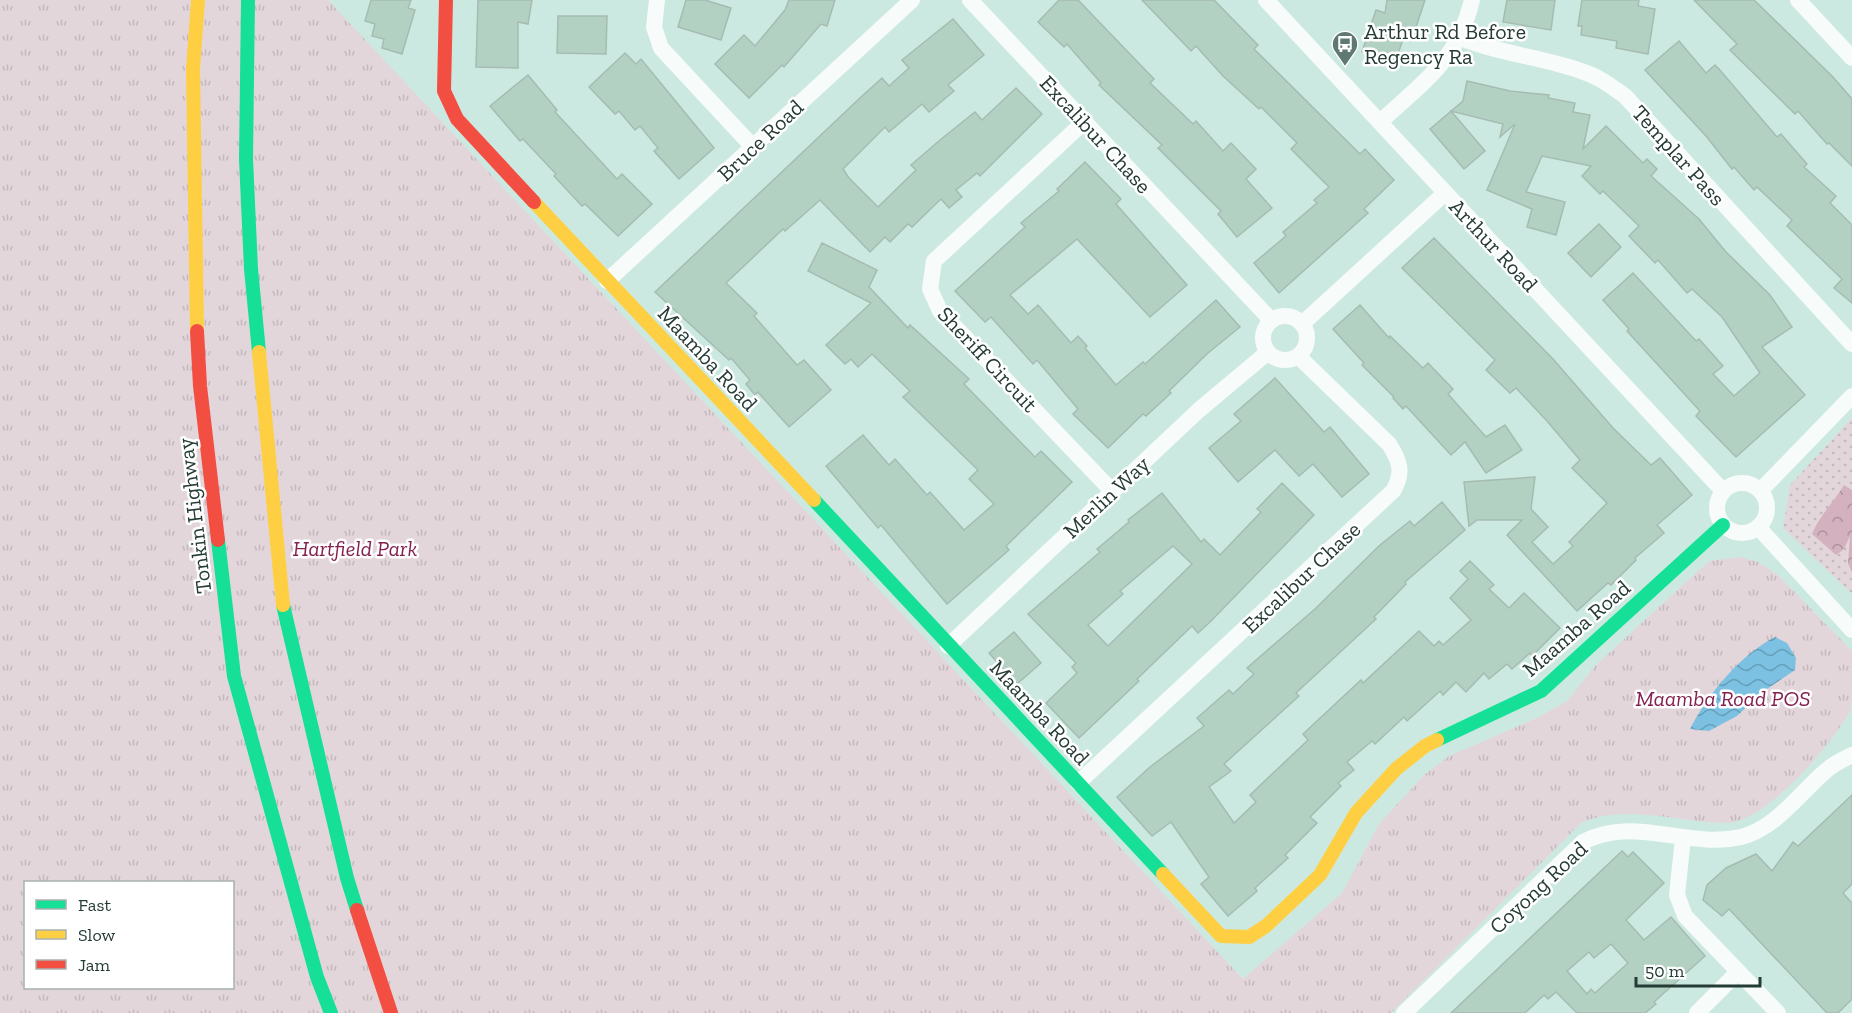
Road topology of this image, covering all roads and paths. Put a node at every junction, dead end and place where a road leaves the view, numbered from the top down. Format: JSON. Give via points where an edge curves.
{"nodes":[{"id":1,"x":198,"y":0,"type":"edge"},
{"id":2,"x":248,"y":0,"type":"edge"},
{"id":3,"x":446,"y":0,"type":"edge"},
{"id":4,"x":657,"y":0,"type":"edge"},
{"id":5,"x":912,"y":0,"type":"edge"},
{"id":6,"x":970,"y":0,"type":"edge"},
{"id":7,"x":1266,"y":0,"type":"edge"},
{"id":8,"x":1472,"y":0,"type":"edge"},
{"id":9,"x":1798,"y":0,"type":"edge"},
{"id":10,"x":1461,"y":38,"type":"junction"},
{"id":11,"x":1852,"y":58,"type":"edge"},
{"id":12,"x":1084,"y":122,"type":"junction"},
{"id":13,"x":1380,"y":122,"type":"junction"},
{"id":14,"x":753,"y":147,"type":"junction"},
{"id":15,"x":1445,"y":193,"type":"junction"},
{"id":16,"x":607,"y":281,"type":"junction"},
{"id":17,"x":1271,"y":320,"type":"junction"},
{"id":18,"x":1302,"y":324,"type":"junction"},
{"id":19,"x":1852,"y":344,"type":"edge"},
{"id":20,"x":1267,"y":352,"type":"junction"},
{"id":21,"x":1298,"y":356,"type":"junction"},
{"id":22,"x":1852,"y":396,"type":"edge"},
{"id":23,"x":1761,"y":490,"type":"junction"},
{"id":24,"x":1112,"y":491,"type":"junction"},
{"id":25,"x":1723,"y":491,"type":"junction"},
{"id":26,"x":1723,"y":525,"type":"junction"},
{"id":27,"x":1758,"y":527,"type":"junction"},
{"id":28,"x":1852,"y":630,"type":"edge"},
{"id":29,"x":948,"y":646,"type":"junction"},
{"id":30,"x":1852,"y":755,"type":"edge"},
{"id":31,"x":1078,"y":783,"type":"junction"},
{"id":32,"x":1683,"y":838,"type":"junction"},
{"id":33,"x":1738,"y":972,"type":"junction"},
{"id":34,"x":331,"y":1013,"type":"edge"},
{"id":35,"x":391,"y":1013,"type":"edge"},
{"id":36,"x":1404,"y":1013,"type":"edge"},
{"id":37,"x":1697,"y":1013,"type":"edge"},
{"id":38,"x":1778,"y":1013,"type":"edge"}],
"edges":[{"from":1,"to":34,"type":"main road","name":"Tonkin Highway","via":[[193,69],[195,307],[200,386],[234,676],[316,977]]},
{"from":2,"to":35,"type":"main road","via":[[246,159],[251,269],[281,595],[347,878]]},
{"from":3,"to":16,"type":"main road","name":"Maamba Road","via":[[444,91],[458,119]]},
{"from":4,"to":14,"type":"street","via":[[654,27],[661,48]]},
{"from":5,"to":14,"type":"street","name":"Bruce Road"},
{"from":6,"to":12,"type":"street","name":"Excalibur Chase"},
{"from":7,"to":13,"type":"street","name":"Arthur Road"},
{"from":8,"to":10,"type":"street"},
{"from":9,"to":11,"type":"street"},
{"from":10,"to":13,"type":"street","via":[[1441,66]]},
{"from":10,"to":19,"type":"street","name":"Templar Pass","via":[[1488,49],[1581,71],[1625,96]]},
{"from":12,"to":17,"type":"street","name":"Excalibur Chase"},
{"from":12,"to":24,"type":"street","name":"Sheriff Circuit","via":[[934,261],[930,289],[940,310]]},
{"from":13,"to":15,"type":"street","name":"Arthur Road"},
{"from":14,"to":16,"type":"street","name":"Bruce Road"},
{"from":15,"to":18,"type":"street"},
{"from":15,"to":25,"type":"street","name":"Arthur Road"},
{"from":16,"to":29,"type":"main road","name":"Maamba Road"},
{"from":17,"to":18,"type":"street","via":[[1287,316]]},
{"from":17,"to":20,"type":"street","via":[[1263,336]]},
{"from":18,"to":21,"type":"street","via":[[1307,341]]},
{"from":20,"to":21,"type":"street","via":[[1282,360]]},
{"from":20,"to":24,"type":"street","name":"Merlin Way"},
{"from":21,"to":31,"type":"street","name":"Excalibur Chase","via":[[1389,444],[1397,456],[1400,480],[1393,491]]},
{"from":22,"to":23,"type":"street"},
{"from":23,"to":25,"type":"street","via":[[1738,483]]},
{"from":23,"to":27,"type":"street","via":[[1767,513]]},
{"from":24,"to":29,"type":"street","name":"Merlin Way"},
{"from":25,"to":26,"type":"street","via":[[1717,504]]},
{"from":26,"to":27,"type":"street","via":[[1744,533]]},
{"from":26,"to":31,"type":"main road","name":"Maamba Road","via":[[1541,691],[1425,746],[1396,769],[1356,813],[1320,875],[1266,927],[1249,937],[1221,936]]},
{"from":27,"to":28,"type":"street"},
{"from":29,"to":31,"type":"main road","name":"Maamba Road"},
{"from":30,"to":32,"type":"street","name":"Coyong Road","via":[[1830,768],[1766,827],[1742,837]]},
{"from":32,"to":33,"type":"street","via":[[1677,895],[1685,915]]},
{"from":32,"to":36,"type":"street","name":"Coyong Road","via":[[1627,830],[1601,832],[1583,842]]},
{"from":33,"to":37,"type":"street"},
{"from":33,"to":38,"type":"street"}]}
